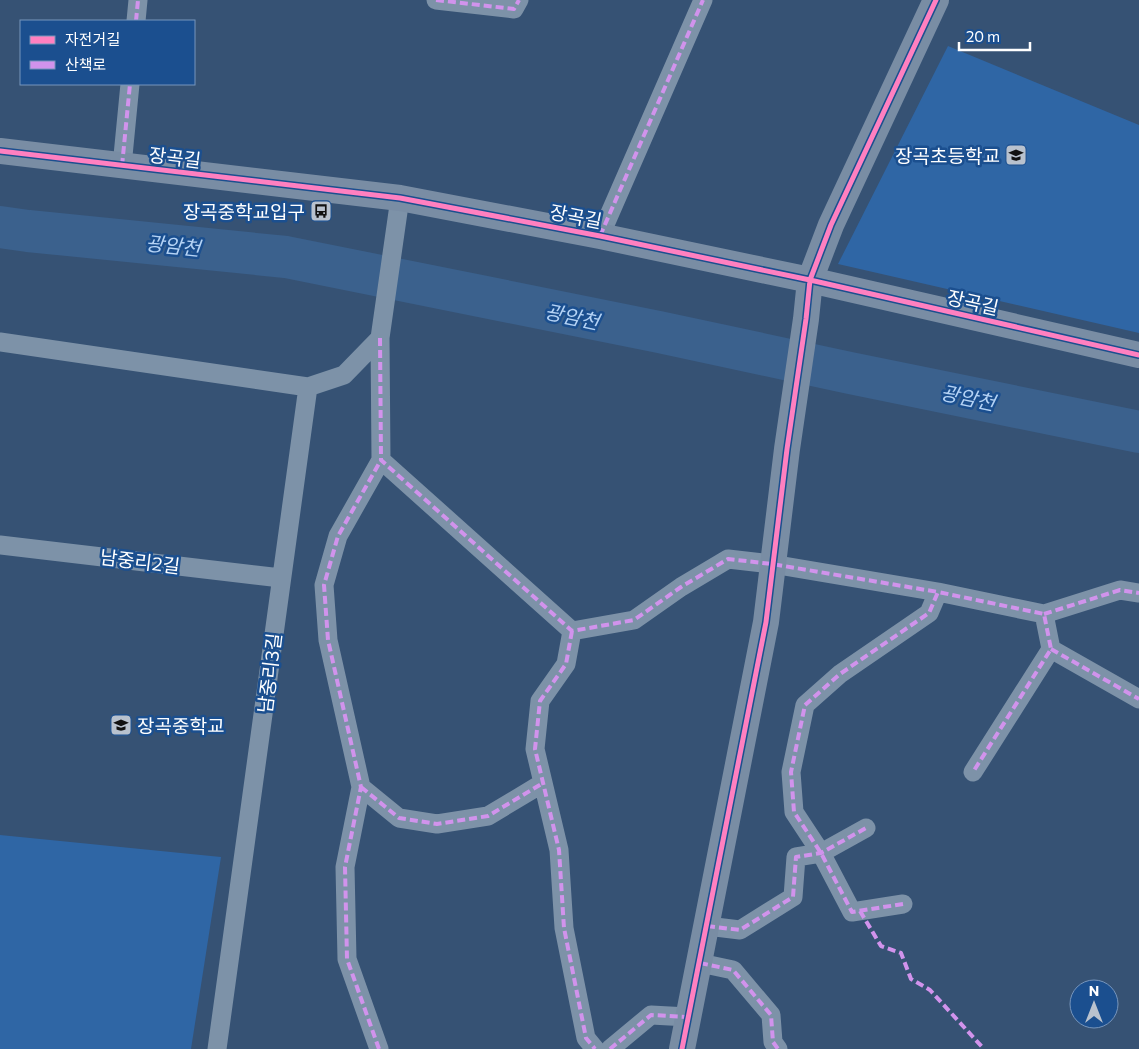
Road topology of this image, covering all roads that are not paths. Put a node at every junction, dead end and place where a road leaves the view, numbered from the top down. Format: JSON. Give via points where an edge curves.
{"nodes":[{"id":1,"x":138,"y":0,"type":"edge"},
{"id":2,"x":436,"y":0,"type":"edge"},
{"id":3,"x":519,"y":0,"type":"edge"},
{"id":4,"x":703,"y":0,"type":"edge"},
{"id":5,"x":936,"y":0,"type":"edge"},
{"id":6,"x":136,"y":20,"type":"edge"},
{"id":7,"x":130,"y":85,"type":"edge"},
{"id":8,"x":0,"y":150,"type":"edge"},
{"id":9,"x":122,"y":166,"type":"junction"},
{"id":10,"x":400,"y":198,"type":"junction"},
{"id":11,"x":600,"y":236,"type":"junction"},
{"id":12,"x":810,"y":280,"type":"junction"},
{"id":13,"x":380,"y":338,"type":"junction"},
{"id":14,"x":0,"y":342,"type":"edge"},
{"id":15,"x":1139,"y":355,"type":"edge"},
{"id":16,"x":308,"y":387,"type":"junction"},
{"id":17,"x":381,"y":460,"type":"junction"},
{"id":18,"x":0,"y":544,"type":"edge"},
{"id":19,"x":772,"y":564,"type":"junction"},
{"id":20,"x":281,"y":578,"type":"junction"},
{"id":21,"x":938,"y":592,"type":"junction"},
{"id":22,"x":1139,"y":593,"type":"edge"},
{"id":23,"x":1044,"y":614,"type":"junction"},
{"id":24,"x":572,"y":632,"type":"junction"},
{"id":25,"x":1051,"y":649,"type":"junction"},
{"id":26,"x":1139,"y":698,"type":"edge"},
{"id":27,"x":973,"y":772,"type":"dead end"},
{"id":28,"x":543,"y":783,"type":"junction"},
{"id":29,"x":361,"y":787,"type":"junction"},
{"id":30,"x":866,"y":828,"type":"dead end"},
{"id":31,"x":821,"y":853,"type":"junction"},
{"id":32,"x":903,"y":904,"type":"dead end"},
{"id":33,"x":707,"y":926,"type":"junction"},
{"id":34,"x":700,"y":963,"type":"junction"},
{"id":35,"x":688,"y":1017,"type":"junction"},
{"id":36,"x":217,"y":1049,"type":"edge"},
{"id":37,"x":379,"y":1049,"type":"edge"},
{"id":38,"x":595,"y":1049,"type":"edge"},
{"id":39,"x":610,"y":1049,"type":"edge"},
{"id":40,"x":682,"y":1049,"type":"edge"},
{"id":41,"x":778,"y":1049,"type":"edge"}],
"edges":[{"from":1,"to":6,"type":"street"},
{"from":2,"to":3,"type":"street","via":[[514,9]]},
{"from":4,"to":11,"type":"street"},
{"from":5,"to":12,"type":"street","via":[[831,225]]},
{"from":7,"to":9,"type":"street"},
{"from":8,"to":9,"type":"street","name":"장곡길"},
{"from":9,"to":10,"type":"street","name":"장곡길"},
{"from":10,"to":11,"type":"street","name":"장곡길"},
{"from":10,"to":13,"type":"street"},
{"from":11,"to":12,"type":"street","name":"장곡길"},
{"from":12,"to":15,"type":"street","name":"장곡길"},
{"from":12,"to":19,"type":"street"},
{"from":13,"to":16,"type":"street","via":[[344,375]]},
{"from":13,"to":17,"type":"street"},
{"from":14,"to":16,"type":"street"},
{"from":16,"to":20,"type":"street","name":"남중리3길"},
{"from":17,"to":24,"type":"street"},
{"from":17,"to":29,"type":"street","via":[[338,536],[324,585],[328,640]]},
{"from":18,"to":20,"type":"street","name":"남중리2길"},
{"from":19,"to":21,"type":"street"},
{"from":19,"to":24,"type":"street","via":[[728,559],[634,620]]},
{"from":19,"to":33,"type":"street","via":[[766,622]]},
{"from":20,"to":36,"type":"street","name":"남중리3길"},
{"from":21,"to":23,"type":"street"},
{"from":21,"to":31,"type":"street","via":[[929,613],[840,674],[805,705],[791,772],[794,812]]},
{"from":22,"to":23,"type":"street","via":[[1120,590]]},
{"from":23,"to":25,"type":"street"},
{"from":24,"to":28,"type":"street","via":[[566,664],[540,701],[535,749]]},
{"from":25,"to":26,"type":"street"},
{"from":25,"to":27,"type":"street"},
{"from":28,"to":29,"type":"street","via":[[488,816],[437,824],[399,818]]},
{"from":28,"to":38,"type":"street","via":[[559,850],[566,937],[586,1038]]},
{"from":29,"to":37,"type":"street","via":[[345,867],[347,958]]},
{"from":30,"to":31,"type":"street"},
{"from":31,"to":32,"type":"street","via":[[852,912]]},
{"from":31,"to":33,"type":"street","via":[[796,857],[793,897],[740,930]]},
{"from":33,"to":34,"type":"street"},
{"from":34,"to":35,"type":"street"},
{"from":34,"to":41,"type":"street","via":[[733,970],[771,1014],[773,1042]]},
{"from":35,"to":39,"type":"street","via":[[651,1015]]},
{"from":35,"to":40,"type":"street"}]}
